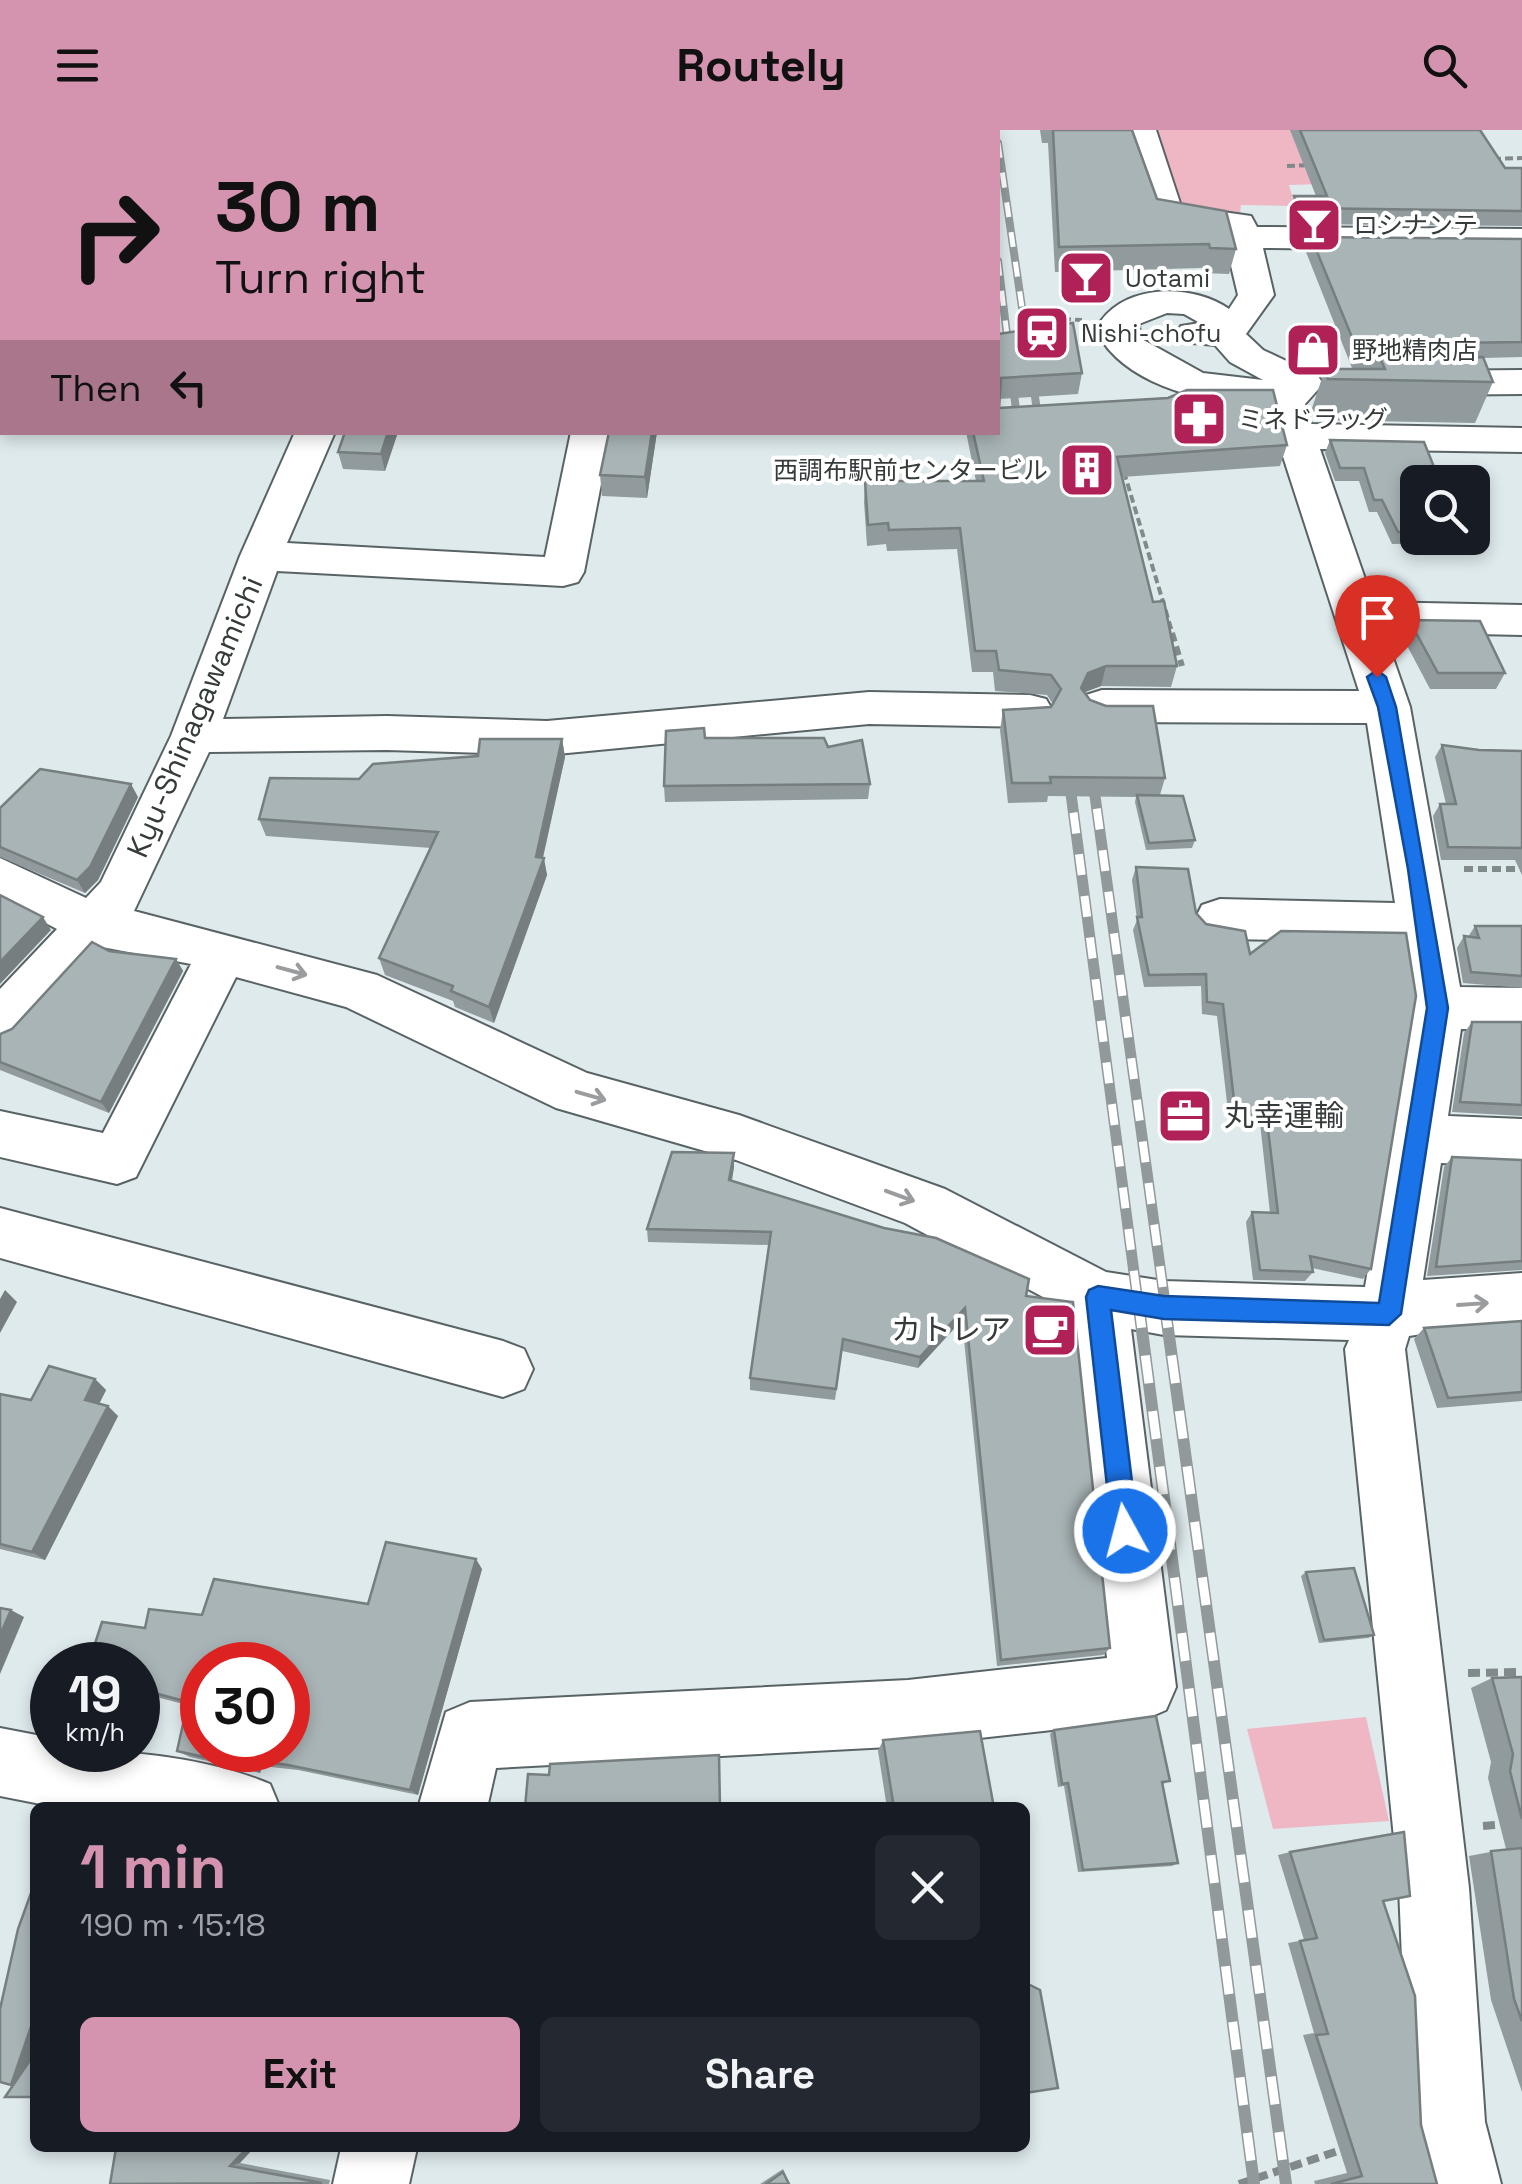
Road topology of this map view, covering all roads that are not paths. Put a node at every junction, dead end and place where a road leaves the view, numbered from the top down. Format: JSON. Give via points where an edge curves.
{"nodes":[{"id":1,"x":1139,"y":130,"type":"edge"},
{"id":2,"x":1244,"y":237,"type":"junction"},
{"id":3,"x":1522,"y":240,"type":"edge"},
{"id":4,"x":1226,"y":366,"type":"junction"},
{"id":5,"x":1522,"y":382,"type":"edge"},
{"id":6,"x":1326,"y":397,"type":"junction"},
{"id":7,"x":1143,"y":406,"type":"edge"},
{"id":8,"x":314,"y":435,"type":"edge"},
{"id":9,"x":590,"y":435,"type":"edge"},
{"id":10,"x":1522,"y":440,"type":"edge"},
{"id":11,"x":261,"y":556,"type":"junction"},
{"id":12,"x":1356,"y":616,"type":"junction"},
{"id":13,"x":1522,"y":620,"type":"edge"},
{"id":14,"x":1102,"y":706,"type":"edge"},
{"id":15,"x":1387,"y":707,"type":"junction"},
{"id":16,"x":1030,"y":711,"type":"edge"},
{"id":17,"x":194,"y":736,"type":"junction"},
{"id":18,"x":0,"y":877,"type":"edge"},
{"id":19,"x":1422,"y":896,"type":"junction"},
{"id":20,"x":1220,"y":919,"type":"dead end"},
{"id":21,"x":95,"y":926,"type":"junction"},
{"id":22,"x":222,"y":952,"type":"junction"},
{"id":23,"x":1438,"y":1008,"type":"junction"},
{"id":24,"x":1522,"y":1009,"type":"edge"},
{"id":25,"x":0,"y":1024,"type":"edge"},
{"id":26,"x":0,"y":1134,"type":"edge"},
{"id":27,"x":1420,"y":1138,"type":"junction"},
{"id":28,"x":1522,"y":1143,"type":"edge"},
{"id":29,"x":0,"y":1233,"type":"edge"},
{"id":30,"x":1098,"y":1297,"type":"junction"},
{"id":31,"x":1522,"y":1300,"type":"edge"},
{"id":32,"x":1389,"y":1314,"type":"junction"},
{"id":33,"x":504,"y":1369,"type":"dead end"},
{"id":34,"x":0,"y":1762,"type":"edge"},
{"id":35,"x":214,"y":1802,"type":"edge"},
{"id":36,"x":454,"y":1802,"type":"edge"},
{"id":37,"x":378,"y":2152,"type":"edge"},
{"id":38,"x":371,"y":2184,"type":"edge"},
{"id":39,"x":1463,"y":2184,"type":"edge"}],
"edges":[{"from":1,"to":2,"type":"street","via":[[1167,214],[1239,223]]},
{"from":2,"to":3,"type":"street"},
{"from":2,"to":4,"type":"street","via":[[1256,295]]},
{"from":4,"to":4,"type":"street","via":[[1209,313],[1169,302],[1120,321],[1132,350]]},
{"from":4,"to":6,"type":"street","via":[[1267,392]]},
{"from":4,"to":7,"type":"street","via":[[1176,399]]},
{"from":5,"to":6,"type":"street"},
{"from":6,"to":10,"type":"street"},
{"from":6,"to":12,"type":"street"},
{"from":8,"to":11,"type":"street","name":"Kyu-Shinagawamichi"},
{"from":9,"to":11,"type":"street","via":[[563,572]]},
{"from":11,"to":17,"type":"street","name":"Kyu-Shinagawamichi"},
{"from":12,"to":13,"type":"street"},
{"from":12,"to":15,"type":"street"},
{"from":14,"to":15,"type":"street"},
{"from":15,"to":19,"type":"street"},
{"from":16,"to":17,"type":"street","via":[[868,708],[547,738]]},
{"from":17,"to":21,"type":"street","name":"Kyu-Shinagawamichi","via":[[120,894]]},
{"from":18,"to":21,"type":"street"},
{"from":19,"to":20,"type":"street"},
{"from":19,"to":23,"type":"street"},
{"from":21,"to":22,"type":"street"},
{"from":21,"to":25,"type":"street","name":"Kyu-Shinagawamichi"},
{"from":22,"to":26,"type":"street","via":[[117,1160]]},
{"from":22,"to":30,"type":"street","one_way":true,"via":[[359,990],[575,1092],[739,1138],[925,1206]]},
{"from":23,"to":24,"type":"street"},
{"from":23,"to":27,"type":"street"},
{"from":27,"to":28,"type":"street"},
{"from":27,"to":32,"type":"street"},
{"from":29,"to":33,"type":"street"},
{"from":30,"to":32,"type":"street","via":[[1164,1308]]},
{"from":30,"to":36,"type":"street","via":[[1143,1687],[908,1713],[470,1736]]},
{"from":32,"to":31,"type":"street","one_way":true},
{"from":32,"to":39,"type":"street","via":[[1376,1349],[1434,1888],[1447,2122]]},
{"from":34,"to":35,"type":"street"},
{"from":37,"to":38,"type":"street"}]}
